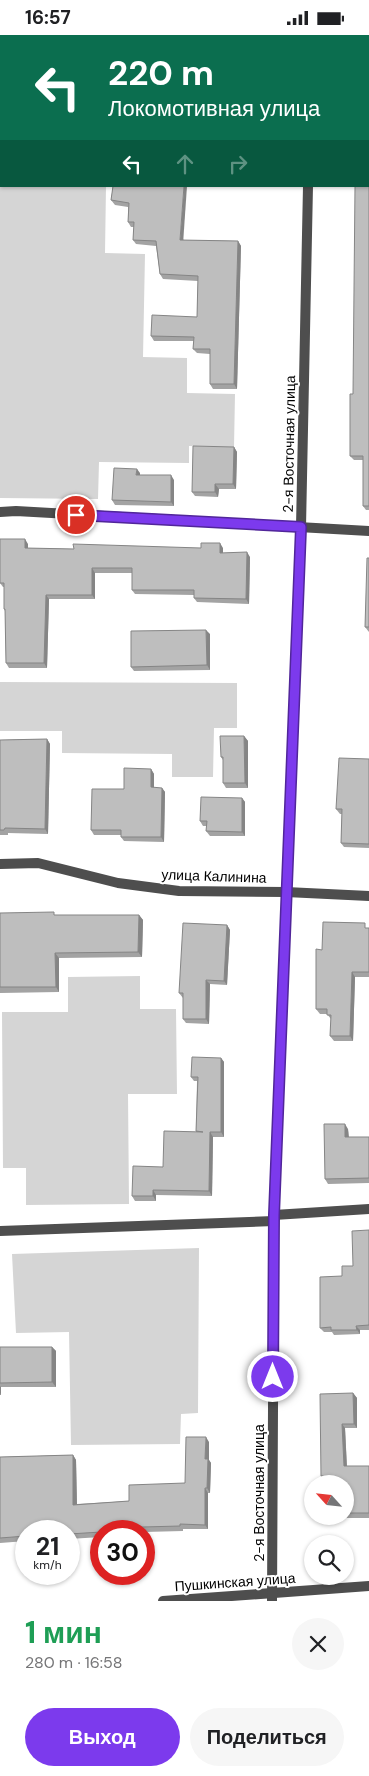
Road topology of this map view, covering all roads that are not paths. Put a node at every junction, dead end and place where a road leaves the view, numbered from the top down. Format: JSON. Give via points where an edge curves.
{"nodes":[{"id":1,"x":308,"y":187,"type":"edge"},
{"id":2,"x":0,"y":512,"type":"edge"},
{"id":3,"x":301,"y":527,"type":"junction"},
{"id":4,"x":369,"y":531,"type":"edge"},
{"id":5,"x":0,"y":864,"type":"edge"},
{"id":6,"x":286,"y":892,"type":"junction"},
{"id":7,"x":369,"y":896,"type":"edge"},
{"id":8,"x":369,"y":1209,"type":"edge"},
{"id":9,"x":274,"y":1218,"type":"junction"},
{"id":10,"x":0,"y":1231,"type":"edge"},
{"id":11,"x":369,"y":1586,"type":"edge"},
{"id":12,"x":272,"y":1597,"type":"edge"},
{"id":13,"x":163,"y":1601,"type":"edge"}],
"edges":[{"from":1,"to":3,"type":"street","name":"2-я Восточная улица"},
{"from":2,"to":3,"type":"street"},
{"from":3,"to":4,"type":"street"},
{"from":3,"to":6,"type":"street","name":"2-я Восточная улица"},
{"from":5,"to":6,"type":"street","name":"улица Калинина","via":[[38,863],[118,883],[179,891]]},
{"from":6,"to":7,"type":"street","name":"улица Калинина"},
{"from":6,"to":9,"type":"street","name":"2-я Восточная улица"},
{"from":8,"to":9,"type":"street"},
{"from":9,"to":10,"type":"street"},
{"from":9,"to":12,"type":"street","name":"2-я Восточная улица"},
{"from":11,"to":12,"type":"street","name":"Пушкинская улица"},
{"from":12,"to":13,"type":"street","name":"Пушкинская улица"}]}
